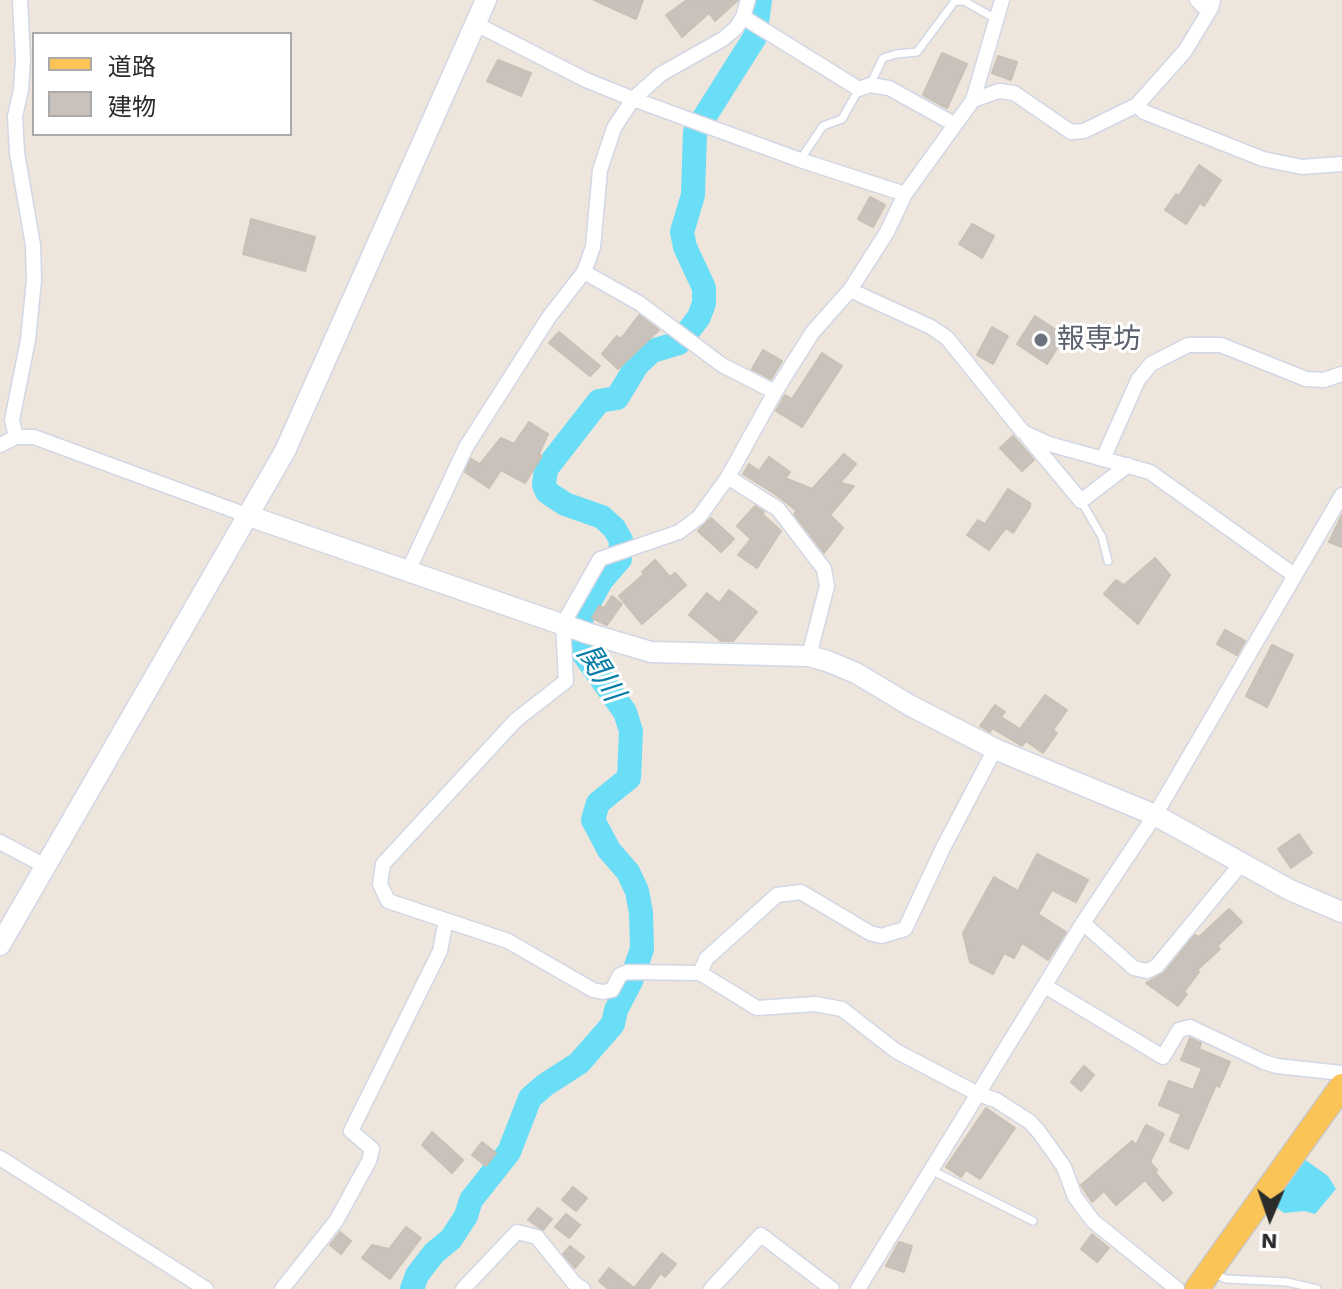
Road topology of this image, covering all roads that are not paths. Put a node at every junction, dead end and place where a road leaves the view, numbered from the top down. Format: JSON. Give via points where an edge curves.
{"nodes":[{"id":1,"x":20,"y":0,"type":"edge"},
{"id":2,"x":486,"y":0,"type":"edge"},
{"id":3,"x":748,"y":0,"type":"edge"},
{"id":4,"x":1002,"y":0,"type":"edge"},
{"id":5,"x":1197,"y":0,"type":"edge"},
{"id":6,"x":1212,"y":4,"type":"edge"},
{"id":7,"x":996,"y":19,"type":"junction"},
{"id":8,"x":476,"y":24,"type":"junction"},
{"id":9,"x":754,"y":24,"type":"junction"},
{"id":10,"x":865,"y":87,"type":"junction"},
{"id":11,"x":633,"y":99,"type":"junction"},
{"id":12,"x":973,"y":100,"type":"junction"},
{"id":13,"x":1137,"y":105,"type":"junction"},
{"id":14,"x":954,"y":124,"type":"junction"},
{"id":15,"x":800,"y":160,"type":"junction"},
{"id":16,"x":1342,"y":164,"type":"edge"},
{"id":17,"x":905,"y":194,"type":"junction"},
{"id":18,"x":584,"y":272,"type":"junction"},
{"id":19,"x":850,"y":290,"type":"junction"},
{"id":20,"x":1342,"y":374,"type":"edge"},
{"id":21,"x":775,"y":392,"type":"junction"},
{"id":22,"x":1023,"y":432,"type":"junction"},
{"id":23,"x":16,"y":437,"type":"junction"},
{"id":24,"x":0,"y":445,"type":"edge"},
{"id":25,"x":1103,"y":459,"type":"junction"},
{"id":26,"x":1128,"y":465,"type":"junction"},
{"id":27,"x":728,"y":477,"type":"junction"},
{"id":28,"x":1342,"y":495,"type":"edge"},
{"id":29,"x":1081,"y":501,"type":"junction"},
{"id":30,"x":249,"y":516,"type":"junction"},
{"id":31,"x":1108,"y":561,"type":"dead end"},
{"id":32,"x":408,"y":571,"type":"junction"},
{"id":33,"x":1294,"y":575,"type":"junction"},
{"id":34,"x":574,"y":628,"type":"junction"},
{"id":35,"x":809,"y":656,"type":"junction"},
{"id":36,"x":995,"y":749,"type":"junction"},
{"id":37,"x":1155,"y":815,"type":"junction"},
{"id":38,"x":0,"y":842,"type":"edge"},
{"id":39,"x":1241,"y":864,"type":"junction"},
{"id":40,"x":45,"y":866,"type":"junction"},
{"id":41,"x":1342,"y":912,"type":"edge"},
{"id":42,"x":446,"y":920,"type":"junction"},
{"id":43,"x":1083,"y":923,"type":"junction"},
{"id":44,"x":0,"y":945,"type":"edge"},
{"id":45,"x":700,"y":973,"type":"junction"},
{"id":46,"x":1045,"y":986,"type":"junction"},
{"id":47,"x":1342,"y":1073,"type":"edge"},
{"id":48,"x":1342,"y":1086,"type":"edge"},
{"id":49,"x":978,"y":1094,"type":"junction"},
{"id":50,"x":0,"y":1158,"type":"edge"},
{"id":51,"x":931,"y":1170,"type":"junction"},
{"id":52,"x":1033,"y":1221,"type":"dead end"},
{"id":53,"x":1202,"y":1280,"type":"edge"},
{"id":54,"x":206,"y":1289,"type":"edge"},
{"id":55,"x":282,"y":1289,"type":"edge"},
{"id":56,"x":463,"y":1289,"type":"edge"},
{"id":57,"x":583,"y":1289,"type":"edge"},
{"id":58,"x":711,"y":1289,"type":"edge"},
{"id":59,"x":832,"y":1289,"type":"edge"},
{"id":60,"x":858,"y":1289,"type":"edge"},
{"id":61,"x":1177,"y":1289,"type":"edge"},
{"id":62,"x":1317,"y":1289,"type":"edge"}],
"edges":[{"from":1,"to":23,"type":"street","via":[[23,59],[17,153],[34,280],[12,420]]},
{"from":2,"to":8,"type":"street"},
{"from":3,"to":9,"type":"street"},
{"from":4,"to":7,"type":"street"},
{"from":5,"to":6,"type":"street","via":[[1203,6]]},
{"from":6,"to":13,"type":"street","via":[[1185,51]]},
{"from":7,"to":10,"type":"lane","via":[[955,1],[917,52],[883,58]]},
{"from":7,"to":12,"type":"street"},
{"from":8,"to":11,"type":"street"},
{"from":8,"to":30,"type":"street","via":[[285,451]]},
{"from":9,"to":10,"type":"street"},
{"from":9,"to":11,"type":"street","via":[[736,28],[661,74]]},
{"from":10,"to":14,"type":"street","via":[[889,88]]},
{"from":10,"to":15,"type":"lane","via":[[842,119],[823,126]]},
{"from":11,"to":15,"type":"street"},
{"from":11,"to":18,"type":"street","via":[[614,128],[600,170],[593,247]]},
{"from":12,"to":13,"type":"street","via":[[999,91],[1014,93],[1071,132]]},
{"from":12,"to":14,"type":"street"},
{"from":13,"to":16,"type":"street","via":[[1263,159],[1302,167]]},
{"from":14,"to":17,"type":"street"},
{"from":15,"to":17,"type":"street"},
{"from":17,"to":19,"type":"street"},
{"from":18,"to":21,"type":"street","via":[[639,303],[722,365]]},
{"from":18,"to":32,"type":"street","via":[[466,447]]},
{"from":19,"to":21,"type":"street","via":[[812,333]]},
{"from":19,"to":22,"type":"street","via":[[947,338]]},
{"from":20,"to":25,"type":"street","via":[[1306,379],[1221,345],[1188,345],[1151,364],[1138,380]]},
{"from":21,"to":27,"type":"street"},
{"from":22,"to":25,"type":"street"},
{"from":22,"to":29,"type":"street"},
{"from":23,"to":24,"type":"street"},
{"from":23,"to":30,"type":"street","via":[[34,437]]},
{"from":25,"to":26,"type":"street"},
{"from":26,"to":29,"type":"street"},
{"from":26,"to":33,"type":"street","via":[[1164,480]]},
{"from":27,"to":34,"type":"street","via":[[699,517],[679,532],[600,559]]},
{"from":27,"to":35,"type":"street","via":[[778,509],[824,569],[827,586]]},
{"from":28,"to":33,"type":"street"},
{"from":29,"to":31,"type":"lane","via":[[1102,537]]},
{"from":30,"to":32,"type":"street"},
{"from":30,"to":40,"type":"street"},
{"from":32,"to":34,"type":"street"},
{"from":33,"to":37,"type":"street"},
{"from":34,"to":35,"type":"street","via":[[651,652]]},
{"from":34,"to":42,"type":"street","via":[[566,681],[516,720],[383,864],[380,884],[388,901]]},
{"from":35,"to":36,"type":"street","via":[[856,673]]},
{"from":36,"to":37,"type":"street"},
{"from":36,"to":45,"type":"street","via":[[905,929],[881,936],[801,892],[777,895],[706,959]]},
{"from":37,"to":39,"type":"street"},
{"from":37,"to":43,"type":"street"},
{"from":38,"to":40,"type":"street"},
{"from":39,"to":41,"type":"street"},
{"from":39,"to":43,"type":"street","via":[[1157,966],[1147,971],[1134,968]]},
{"from":40,"to":44,"type":"street"},
{"from":42,"to":45,"type":"street","via":[[508,941],[593,990],[612,990],[627,972]]},
{"from":42,"to":55,"type":"street","via":[[440,951],[351,1131],[372,1149],[369,1161],[336,1221]]},
{"from":43,"to":46,"type":"street"},
{"from":45,"to":49,"type":"street","via":[[757,1008],[815,1004],[842,1009],[896,1051]]},
{"from":46,"to":47,"type":"street","via":[[1163,1057],[1179,1030],[1190,1027],[1264,1062]]},
{"from":46,"to":49,"type":"street"},
{"from":48,"to":53,"type":"main road"},
{"from":49,"to":51,"type":"street"},
{"from":49,"to":61,"type":"street","via":[[1030,1122],[1064,1167],[1075,1197],[1093,1221]]},
{"from":50,"to":54,"type":"street"},
{"from":51,"to":52,"type":"lane"},
{"from":51,"to":60,"type":"street"},
{"from":53,"to":62,"type":"lane","via":[[1287,1282]]},
{"from":56,"to":57,"type":"street","via":[[517,1232],[537,1237]]},
{"from":58,"to":59,"type":"street","via":[[761,1235]]}]}
